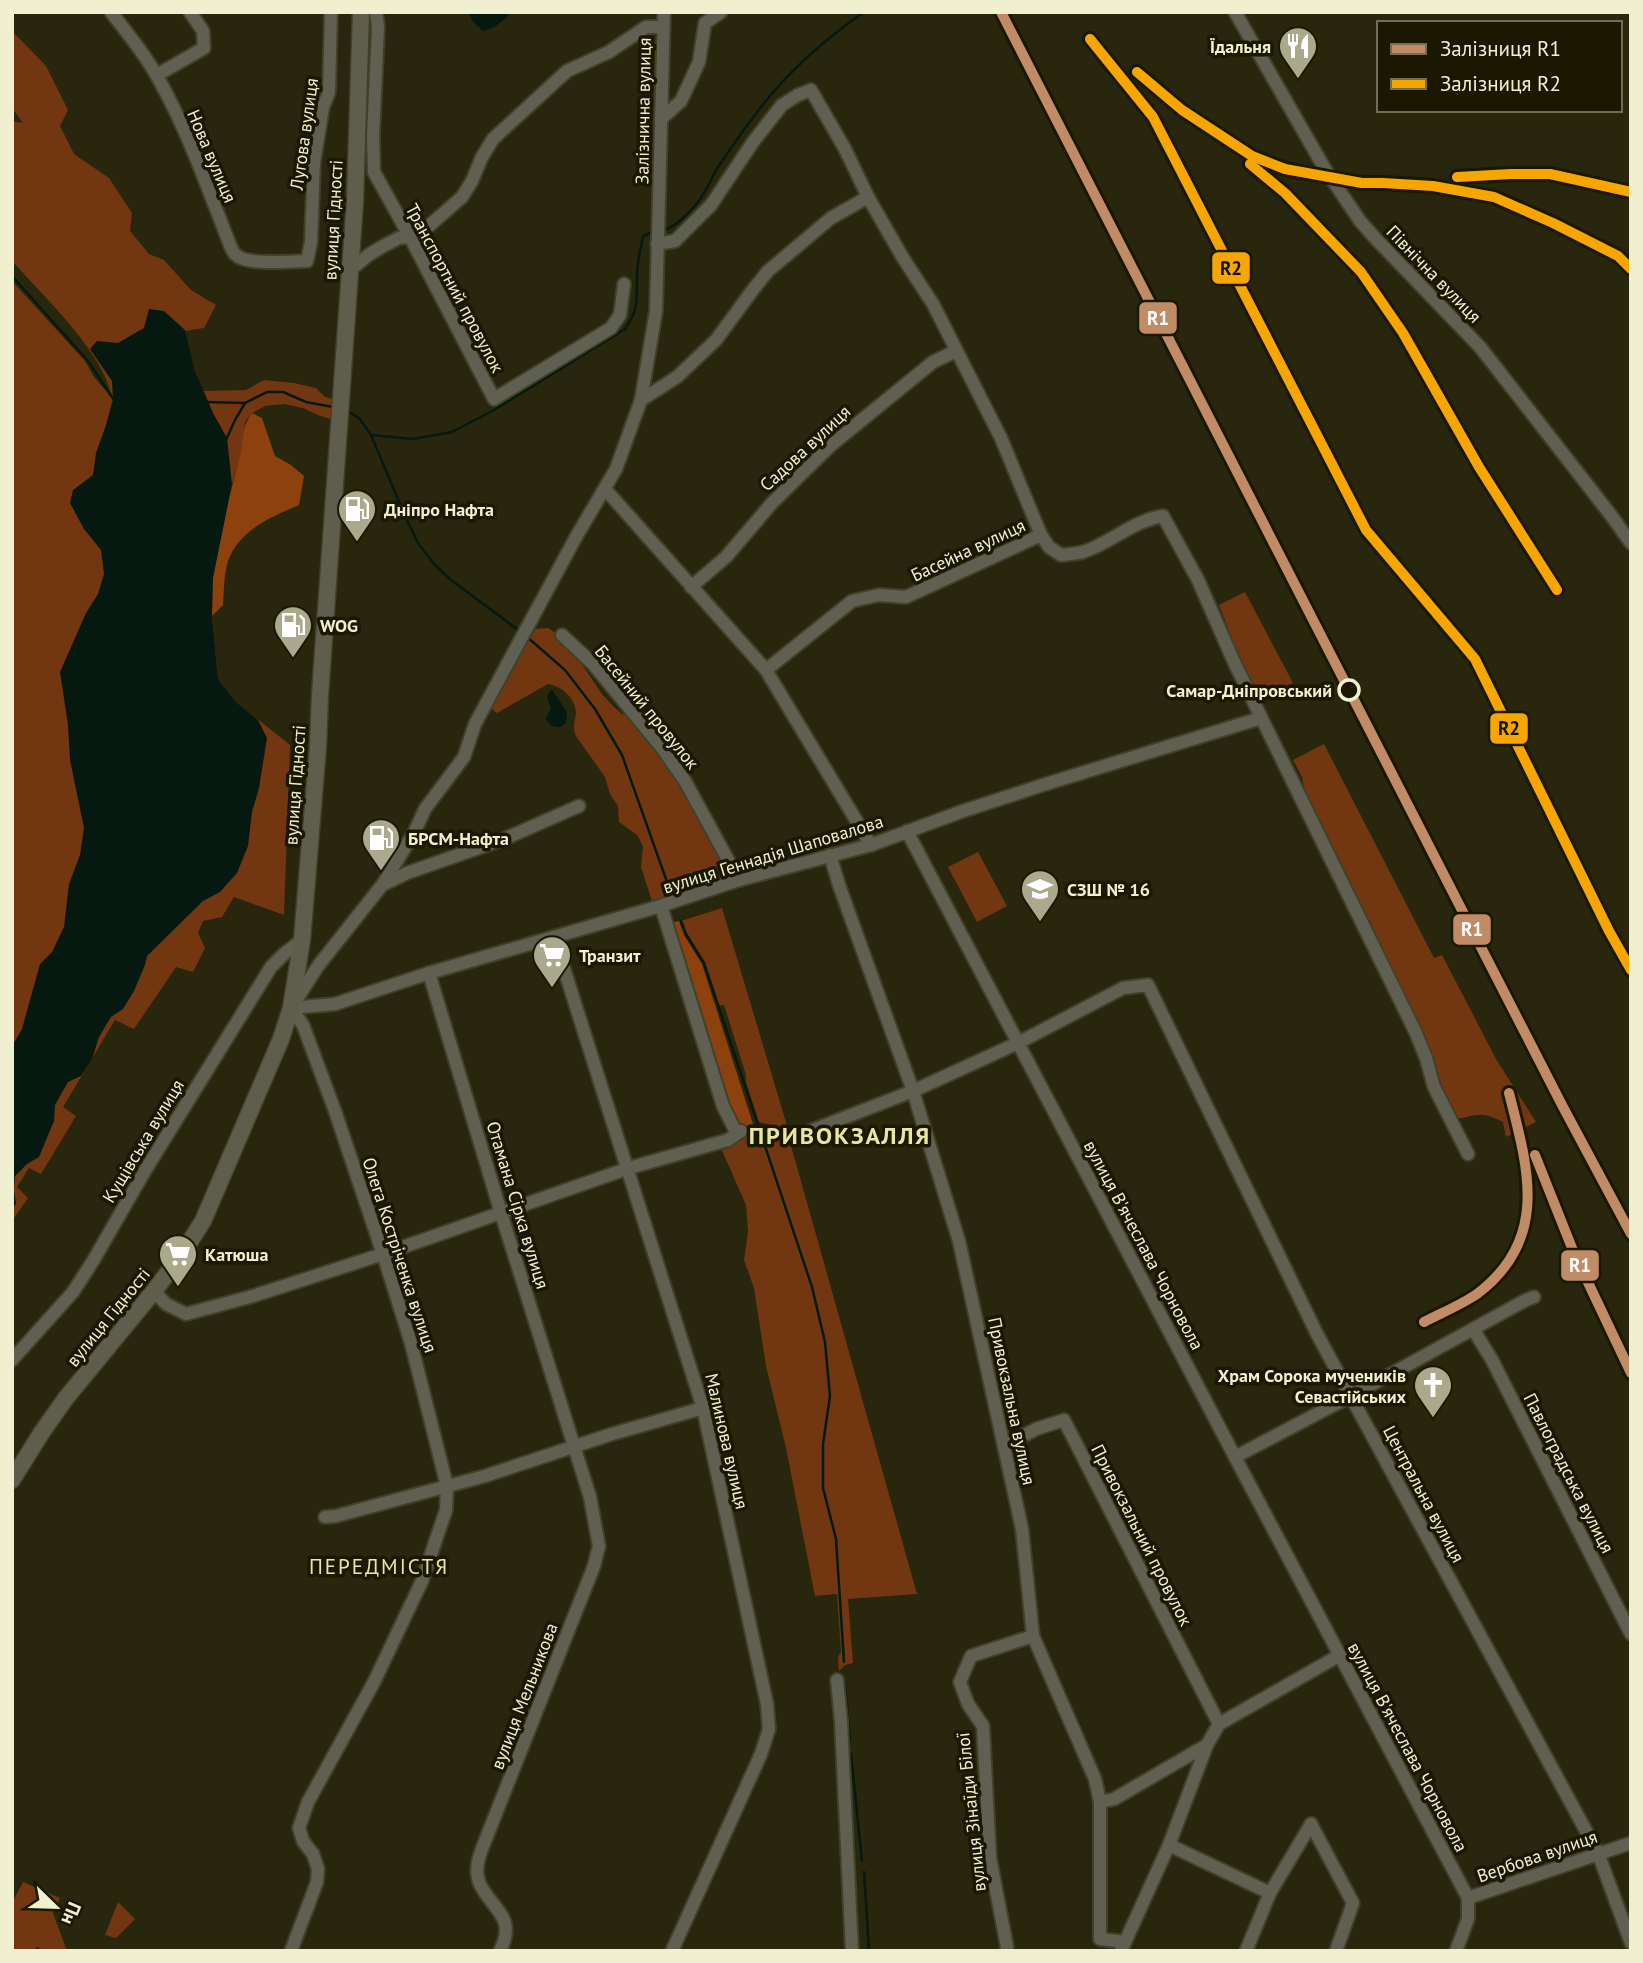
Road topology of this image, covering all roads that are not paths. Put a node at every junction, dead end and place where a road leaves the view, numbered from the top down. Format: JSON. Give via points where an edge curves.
{"nodes":[{"id":1,"x":111,"y":12,"type":"edge"},
{"id":2,"x":190,"y":12,"type":"edge"},
{"id":3,"x":331,"y":12,"type":"edge"},
{"id":4,"x":360,"y":12,"type":"edge"},
{"id":5,"x":376,"y":12,"type":"edge"},
{"id":6,"x":664,"y":12,"type":"edge"},
{"id":7,"x":721,"y":12,"type":"edge"},
{"id":8,"x":1235,"y":12,"type":"edge"},
{"id":9,"x":663,"y":27,"type":"junction"},
{"id":10,"x":157,"y":75,"type":"junction"},
{"id":11,"x":661,"y":119,"type":"junction"},
{"id":12,"x":868,"y":197,"type":"junction"},
{"id":13,"x":657,"y":236,"type":"junction"},
{"id":14,"x":410,"y":237,"type":"junction"},
{"id":15,"x":307,"y":261,"type":"joint"},
{"id":16,"x":350,"y":270,"type":"junction"},
{"id":17,"x":624,"y":284,"type":"dead end"},
{"id":18,"x":956,"y":351,"type":"junction"},
{"id":19,"x":641,"y":400,"type":"junction"},
{"id":20,"x":605,"y":489,"type":"junction"},
{"id":21,"x":1041,"y":535,"type":"junction"},
{"id":22,"x":1631,"y":543,"type":"edge"},
{"id":23,"x":691,"y":587,"type":"junction"},
{"id":24,"x":562,"y":635,"type":"dead end"},
{"id":25,"x":766,"y":670,"type":"junction"},
{"id":26,"x":1261,"y":718,"type":"junction"},
{"id":27,"x":579,"y":806,"type":"dead end"},
{"id":28,"x":907,"y":831,"type":"junction"},
{"id":29,"x":871,"y":845,"type":"junction"},
{"id":30,"x":830,"y":855,"type":"junction"},
{"id":31,"x":739,"y":880,"type":"junction"},
{"id":32,"x":383,"y":884,"type":"junction"},
{"id":33,"x":659,"y":907,"type":"junction"},
{"id":34,"x":554,"y":937,"type":"junction"},
{"id":35,"x":302,"y":940,"type":"junction"},
{"id":36,"x":429,"y":973,"type":"junction"},
{"id":37,"x":291,"y":1008,"type":"junction"},
{"id":38,"x":1018,"y":1043,"type":"junction"},
{"id":39,"x":913,"y":1091,"type":"junction"},
{"id":40,"x":810,"y":1130,"type":"dead end"},
{"id":41,"x":1468,"y":1154,"type":"dead end"},
{"id":42,"x":629,"y":1168,"type":"junction"},
{"id":43,"x":501,"y":1213,"type":"junction"},
{"id":44,"x":383,"y":1254,"type":"junction"},
{"id":45,"x":154,"y":1291,"type":"junction"},
{"id":46,"x":1534,"y":1297,"type":"dead end"},
{"id":47,"x":1474,"y":1329,"type":"junction"},
{"id":48,"x":12,"y":1360,"type":"edge"},
{"id":49,"x":1351,"y":1396,"type":"junction"},
{"id":50,"x":703,"y":1408,"type":"junction"},
{"id":51,"x":575,"y":1447,"type":"junction"},
{"id":52,"x":1004,"y":1447,"type":"junction"},
{"id":53,"x":1235,"y":1457,"type":"junction"},
{"id":54,"x":12,"y":1480,"type":"edge"},
{"id":55,"x":447,"y":1486,"type":"junction"},
{"id":56,"x":325,"y":1517,"type":"dead end"},
{"id":57,"x":1631,"y":1633,"type":"edge"},
{"id":58,"x":1033,"y":1636,"type":"junction"},
{"id":59,"x":1340,"y":1655,"type":"junction"},
{"id":60,"x":837,"y":1680,"type":"dead end"},
{"id":61,"x":1219,"y":1724,"type":"junction"},
{"id":62,"x":1207,"y":1745,"type":"junction"},
{"id":63,"x":1100,"y":1802,"type":"junction"},
{"id":64,"x":1631,"y":1843,"type":"edge"},
{"id":65,"x":1169,"y":1845,"type":"junction"},
{"id":66,"x":1598,"y":1853,"type":"junction"},
{"id":67,"x":1270,"y":1894,"type":"junction"},
{"id":68,"x":1468,"y":1898,"type":"junction"},
{"id":69,"x":1631,"y":1943,"type":"edge"},
{"id":70,"x":1123,"y":1946,"type":"edge"},
{"id":71,"x":291,"y":1951,"type":"edge"},
{"id":72,"x":500,"y":1951,"type":"edge"},
{"id":73,"x":672,"y":1951,"type":"edge"},
{"id":74,"x":852,"y":1951,"type":"edge"},
{"id":75,"x":1006,"y":1951,"type":"edge"},
{"id":76,"x":1246,"y":1951,"type":"edge"},
{"id":77,"x":1336,"y":1951,"type":"edge"},
{"id":78,"x":1456,"y":1951,"type":"edge"}],
"edges":[{"from":1,"to":10,"type":"street","name":"Нова вулиця"},
{"from":2,"to":10,"type":"street","via":[[203,31],[204,48]]},
{"from":3,"to":15,"type":"street","name":"Лугова вулиця","via":[[329,92],[314,162]]},
{"from":4,"to":16,"type":"main road","name":"вулиця Гідності"},
{"from":5,"to":14,"type":"street","name":"Транспортний провулок","via":[[374,173]]},
{"from":6,"to":9,"type":"street"},
{"from":7,"to":11,"type":"street","via":[[705,23],[699,62],[681,100]]},
{"from":8,"to":22,"type":"street","name":"Північна вулиця","via":[[1360,221],[1480,347]]},
{"from":9,"to":11,"type":"street","name":"Залізнична вулиця"},
{"from":9,"to":14,"type":"street","name":"Залізнична вулиця","via":[[646,27],[552,83],[493,139],[462,197]]},
{"from":10,"to":15,"type":"street","name":"Нова вулиця","via":[[237,256],[246,261]]},
{"from":11,"to":13,"type":"street","name":"Залізнична вулиця"},
{"from":12,"to":13,"type":"street","via":[[811,90],[782,105],[711,205],[675,240]]},
{"from":12,"to":18,"type":"street"},
{"from":12,"to":19,"type":"street","via":[[831,218],[768,271],[716,340],[677,377]]},
{"from":13,"to":19,"type":"street","name":"Залізнична вулиця","via":[[656,311]]},
{"from":14,"to":16,"type":"street","name":"Залізнична вулиця","via":[[385,245]]},
{"from":14,"to":17,"type":"street","name":"Транспортний провулок","via":[[494,399],[611,328],[620,315]]},
{"from":16,"to":35,"type":"main road","name":"вулиця Гідності"},
{"from":18,"to":21,"type":"street","via":[[1001,438]]},
{"from":18,"to":23,"type":"street","name":"Садова вулиця","via":[[933,362],[830,446],[772,502],[726,557]]},
{"from":19,"to":20,"type":"street","name":"Залізнична вулиця"},
{"from":20,"to":23,"type":"street"},
{"from":20,"to":32,"type":"street","name":"Залізнична вулиця","via":[[518,642],[475,724],[464,757],[425,809]]},
{"from":21,"to":25,"type":"street","name":"Басейна вулиця","via":[[906,597],[879,595],[852,601]]},
{"from":21,"to":26,"type":"street","via":[[1061,555],[1082,552],[1149,518],[1163,516],[1198,580]]},
{"from":23,"to":25,"type":"street"},
{"from":24,"to":31,"type":"street","name":"Басейний провулок","via":[[593,664],[662,748]]},
{"from":25,"to":29,"type":"street"},
{"from":26,"to":28,"type":"street","name":"вулиця Геннадія Шаповалова"},
{"from":26,"to":41,"type":"street","via":[[1415,1031],[1434,1087]]},
{"from":27,"to":32,"type":"street"},
{"from":28,"to":29,"type":"street","name":"вулиця Геннадія Шаповалова"},
{"from":28,"to":38,"type":"street","name":"вулиця В'ячеслава Чорновола"},
{"from":29,"to":30,"type":"street","name":"вулиця Геннадія Шаповалова"},
{"from":30,"to":31,"type":"street","name":"вулиця Геннадія Шаповалова"},
{"from":30,"to":39,"type":"street","name":"Привокзальна вулиця"},
{"from":31,"to":33,"type":"street","name":"вулиця Геннадія Шаповалова"},
{"from":32,"to":37,"type":"street","name":"Залізнична вулиця"},
{"from":33,"to":34,"type":"street","name":"вулиця Геннадія Шаповалова"},
{"from":33,"to":42,"type":"street","via":[[723,1106],[739,1132],[728,1140]]},
{"from":34,"to":36,"type":"street","name":"вулиця Геннадія Шаповалова"},
{"from":34,"to":42,"type":"street","name":"Малинова вулиця"},
{"from":35,"to":37,"type":"main road","name":"вулиця Гідності"},
{"from":35,"to":48,"type":"street","name":"Кущівська вулиця","via":[[271,967],[73,1292]]},
{"from":36,"to":37,"type":"street","name":"вулиця Геннадія Шаповалова","via":[[335,1004]]},
{"from":36,"to":43,"type":"street","name":"Отамана Сірка вулиця"},
{"from":37,"to":44,"type":"street","name":"Олега Костріченка вулиця","via":[[303,1025]]},
{"from":37,"to":45,"type":"main road","name":"вулиця Гідності","via":[[204,1221]]},
{"from":38,"to":39,"type":"street"},
{"from":38,"to":49,"type":"street","name":"Центральна вулиця","via":[[1123,988],[1148,985]]},
{"from":38,"to":53,"type":"street","name":"вулиця В'ячеслава Чорновола"},
{"from":39,"to":40,"type":"street"},
{"from":39,"to":52,"type":"street","name":"Привокзальна вулиця","via":[[959,1241]]},
{"from":42,"to":43,"type":"street"},
{"from":42,"to":50,"type":"street","name":"Малинова вулиця"},
{"from":43,"to":44,"type":"street"},
{"from":43,"to":51,"type":"street","name":"Отамана Сірка вулиця"},
{"from":44,"to":45,"type":"street","via":[[186,1314],[166,1304]]},
{"from":44,"to":55,"type":"street","name":"Олега Костріченка вулиця"},
{"from":45,"to":54,"type":"main road","name":"вулиця Гідності","via":[[66,1398]]},
{"from":46,"to":47,"type":"street"},
{"from":47,"to":49,"type":"street"},
{"from":47,"to":57,"type":"street","name":"Павлоградська вулиця"},
{"from":49,"to":53,"type":"street"},
{"from":49,"to":66,"type":"street","name":"Центральна вулиця"},
{"from":50,"to":51,"type":"street"},
{"from":50,"to":73,"type":"street","name":"Малинова вулиця","via":[[769,1729]]},
{"from":51,"to":55,"type":"street"},
{"from":51,"to":72,"type":"street","name":"вулиця Мельникова","via":[[599,1546],[476,1868],[478,1882],[507,1928]]},
{"from":52,"to":58,"type":"street","name":"Привокзальна вулиця","via":[[1022,1529]]},
{"from":52,"to":61,"type":"street","name":"Привокзальний провулок","via":[[1064,1420]]},
{"from":53,"to":59,"type":"street","name":"вулиця В'ячеслава Чорновола"},
{"from":55,"to":56,"type":"street"},
{"from":55,"to":71,"type":"street","via":[[446,1510],[422,1581],[374,1682],[308,1802],[299,1828],[318,1869]]},
{"from":58,"to":63,"type":"street","name":"Привокзальна вулиця","via":[[1096,1780]]},
{"from":58,"to":75,"type":"street","name":"вулиця Зінаїди Білої","via":[[971,1656],[960,1682],[983,1726],[990,1858]]},
{"from":59,"to":61,"type":"street"},
{"from":59,"to":68,"type":"street","name":"вулиця В'ячеслава Чорновола"},
{"from":60,"to":74,"type":"street"},
{"from":61,"to":62,"type":"street","name":"Привокзальна вулиця"},
{"from":62,"to":63,"type":"street","via":[[1114,1799]]},
{"from":62,"to":65,"type":"street","name":"Привокзальна вулиця"},
{"from":63,"to":70,"type":"street","name":"Привокзальна вулиця","via":[[1100,1938]]},
{"from":64,"to":66,"type":"street","name":"Вербова вулиця"},
{"from":65,"to":67,"type":"street"},
{"from":65,"to":70,"type":"street","name":"Привокзальна вулиця"},
{"from":66,"to":68,"type":"street","name":"Вербова вулиця"},
{"from":66,"to":69,"type":"street","name":"Центральна вулиця"},
{"from":67,"to":76,"type":"street"},
{"from":67,"to":77,"type":"street","via":[[1311,1824],[1353,1903]]},
{"from":68,"to":78,"type":"street","name":"Вербова вулиця","via":[[1468,1919]]}]}
